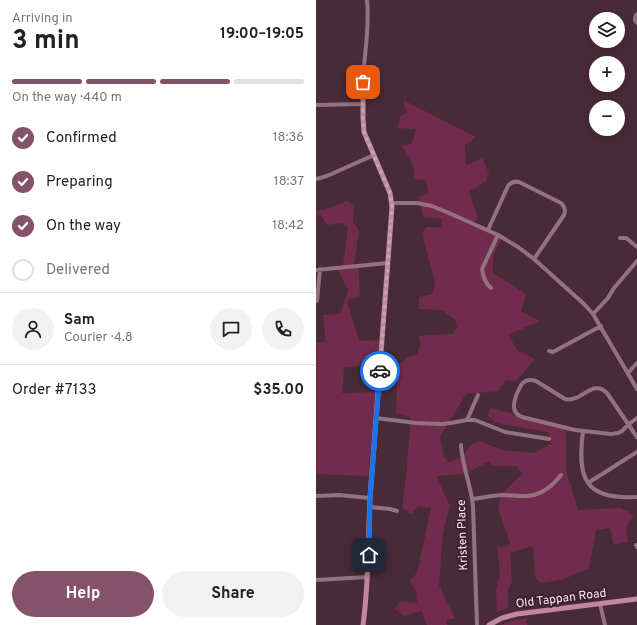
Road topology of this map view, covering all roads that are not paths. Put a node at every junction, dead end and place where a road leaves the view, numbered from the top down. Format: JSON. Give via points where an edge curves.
{"nodes":[{"id":1,"x":368,"y":0,"type":"edge"},
{"id":2,"x":637,"y":14,"type":"edge"},
{"id":3,"x":637,"y":23,"type":"edge"},
{"id":4,"x":363,"y":82,"type":"joint"},
{"id":5,"x":363,"y":104,"type":"junction"},
{"id":6,"x":316,"y":105,"type":"edge"},
{"id":7,"x":374,"y":155,"type":"junction"},
{"id":8,"x":316,"y":179,"type":"edge"},
{"id":9,"x":392,"y":203,"type":"junction"},
{"id":10,"x":488,"y":230,"type":"junction"},
{"id":11,"x":498,"y":235,"type":"junction"},
{"id":12,"x":620,"y":238,"type":"dead end"},
{"id":13,"x":637,"y":248,"type":"edge"},
{"id":14,"x":534,"y":259,"type":"junction"},
{"id":15,"x":637,"y":261,"type":"edge"},
{"id":16,"x":388,"y":263,"type":"junction"},
{"id":17,"x":318,"y":270,"type":"edge"},
{"id":18,"x":491,"y":288,"type":"dead end"},
{"id":19,"x":317,"y":301,"type":"dead end"},
{"id":20,"x":593,"y":314,"type":"junction"},
{"id":21,"x":601,"y":326,"type":"junction"},
{"id":22,"x":549,"y":351,"type":"dead end"},
{"id":23,"x":637,"y":362,"type":"edge"},
{"id":24,"x":628,"y":373,"type":"junction"},
{"id":25,"x":637,"y":389,"type":"edge"},
{"id":26,"x":478,"y":395,"type":"dead end"},
{"id":27,"x":376,"y":418,"type":"junction"},
{"id":28,"x":637,"y":418,"type":"edge"},
{"id":29,"x":467,"y":420,"type":"junction"},
{"id":30,"x":629,"y":424,"type":"junction"},
{"id":31,"x":583,"y":431,"type":"junction"},
{"id":32,"x":637,"y":437,"type":"edge"},
{"id":33,"x":549,"y":440,"type":"dead end"},
{"id":34,"x":461,"y":445,"type":"dead end"},
{"id":35,"x":637,"y":452,"type":"edge"},
{"id":36,"x":561,"y":475,"type":"dead end"},
{"id":37,"x":588,"y":483,"type":"junction"},
{"id":38,"x":316,"y":496,"type":"edge"},
{"id":39,"x":637,"y":497,"type":"edge"},
{"id":40,"x":370,"y":498,"type":"junction"},
{"id":41,"x":472,"y":499,"type":"junction"},
{"id":42,"x":370,"y":507,"type":"junction"},
{"id":43,"x":397,"y":511,"type":"dead end"},
{"id":44,"x":367,"y":577,"type":"junction"},
{"id":45,"x":316,"y":580,"type":"edge"},
{"id":46,"x":637,"y":599,"type":"edge"},
{"id":47,"x":600,"y":604,"type":"junction"},
{"id":48,"x":363,"y":625,"type":"edge"},
{"id":49,"x":476,"y":625,"type":"edge"},
{"id":50,"x":489,"y":625,"type":"edge"},
{"id":51,"x":605,"y":625,"type":"edge"}],
"edges":[{"from":1,"to":4,"type":"street"},
{"from":2,"to":3,"type":"street","via":[[634,18]]},
{"from":4,"to":5,"type":"main road"},
{"from":5,"to":6,"type":"street"},
{"from":5,"to":7,"type":"main road","via":[[364,132]]},
{"from":7,"to":8,"type":"street"},
{"from":7,"to":9,"type":"main road"},
{"from":9,"to":10,"type":"street","via":[[432,206]]},
{"from":9,"to":16,"type":"main road"},
{"from":10,"to":11,"type":"street"},
{"from":10,"to":14,"type":"street","via":[[508,186],[514,182],[519,182],[561,203],[564,215]]},
{"from":11,"to":14,"type":"street"},
{"from":11,"to":18,"type":"street","via":[[482,269],[486,284]]},
{"from":12,"to":13,"type":"street","via":[[626,238]]},
{"from":14,"to":20,"type":"street"},
{"from":15,"to":20,"type":"street"},
{"from":16,"to":17,"type":"street"},
{"from":16,"to":27,"type":"main road"},
{"from":17,"to":19,"type":"street"},
{"from":20,"to":21,"type":"street"},
{"from":21,"to":22,"type":"street","via":[[553,352]]},
{"from":21,"to":24,"type":"street"},
{"from":23,"to":24,"type":"street"},
{"from":24,"to":25,"type":"street"},
{"from":26,"to":29,"type":"street"},
{"from":27,"to":29,"type":"street","via":[[442,424]]},
{"from":27,"to":40,"type":"main road"},
{"from":28,"to":30,"type":"street"},
{"from":29,"to":33,"type":"street","via":[[475,420],[505,432]]},
{"from":30,"to":31,"type":"street","via":[[615,434]]},
{"from":30,"to":31,"type":"street","via":[[607,393],[600,388],[591,389],[568,400],[536,381],[530,380],[522,384],[513,406],[519,416]]},
{"from":30,"to":32,"type":"street"},
{"from":31,"to":37,"type":"street","via":[[581,457]]},
{"from":34,"to":41,"type":"street","name":"Kristen Place"},
{"from":35,"to":37,"type":"street"},
{"from":36,"to":41,"type":"street","via":[[553,485],[537,494]]},
{"from":37,"to":39,"type":"street","via":[[603,495]]},
{"from":38,"to":40,"type":"street"},
{"from":40,"to":42,"type":"main road"},
{"from":41,"to":49,"type":"street","name":"Kristen Place"},
{"from":42,"to":43,"type":"street"},
{"from":42,"to":44,"type":"main road"},
{"from":44,"to":45,"type":"street"},
{"from":44,"to":48,"type":"main road"},
{"from":46,"to":47,"type":"main road","name":"Old Tappan Road"},
{"from":47,"to":50,"type":"main road","name":"Old Tappan Road","via":[[517,614]]},
{"from":47,"to":51,"type":"street"}]}
